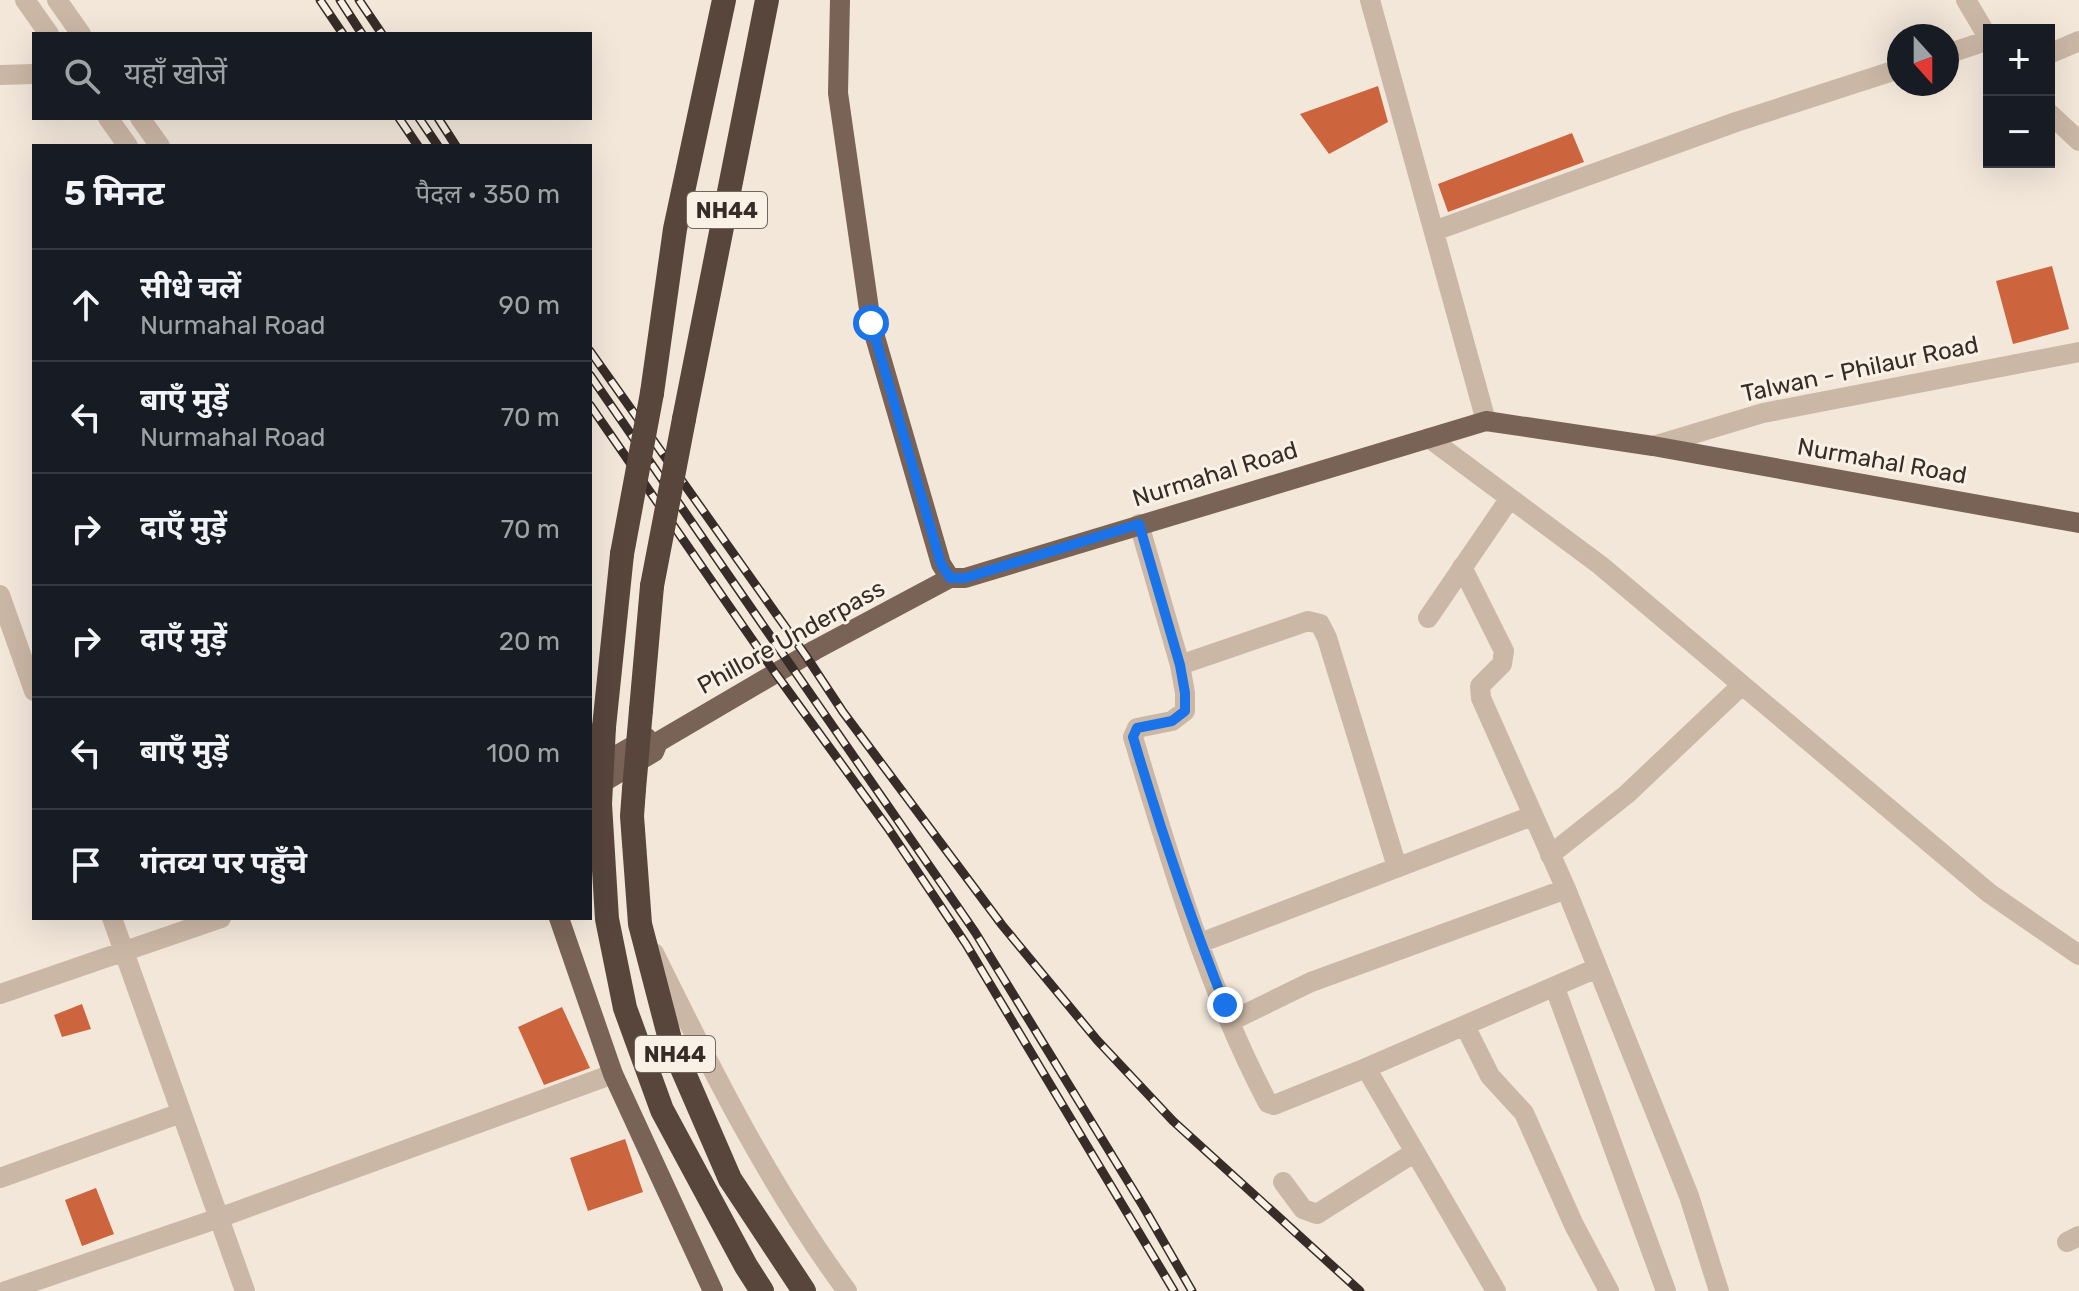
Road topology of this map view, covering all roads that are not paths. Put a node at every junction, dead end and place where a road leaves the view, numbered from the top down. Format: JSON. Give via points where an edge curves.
{"nodes":[{"id":1,"x":25,"y":0,"type":"edge"},
{"id":2,"x":57,"y":0,"type":"edge"},
{"id":3,"x":724,"y":0,"type":"edge"},
{"id":4,"x":767,"y":0,"type":"edge"},
{"id":5,"x":840,"y":0,"type":"edge"},
{"id":6,"x":1370,"y":0,"type":"edge"},
{"id":7,"x":1966,"y":0,"type":"edge"},
{"id":8,"x":1983,"y":29,"type":"edge"},
{"id":9,"x":48,"y":32,"type":"edge"},
{"id":10,"x":80,"y":32,"type":"edge"},
{"id":11,"x":1983,"y":41,"type":"edge"},
{"id":12,"x":2079,"y":41,"type":"edge"},
{"id":13,"x":1959,"y":50,"type":"edge"},
{"id":14,"x":2055,"y":51,"type":"edge"},
{"id":15,"x":1887,"y":73,"type":"edge"},
{"id":16,"x":32,"y":74,"type":"edge"},
{"id":17,"x":0,"y":75,"type":"edge"},
{"id":18,"x":2055,"y":119,"type":"edge"},
{"id":19,"x":109,"y":120,"type":"edge"},
{"id":20,"x":141,"y":120,"type":"edge"},
{"id":21,"x":2079,"y":141,"type":"edge"},
{"id":22,"x":127,"y":144,"type":"edge"},
{"id":23,"x":159,"y":144,"type":"edge"},
{"id":24,"x":1434,"y":231,"type":"junction"},
{"id":25,"x":2079,"y":352,"type":"edge"},
{"id":26,"x":1486,"y":421,"type":"junction"},
{"id":27,"x":1429,"y":438,"type":"junction"},
{"id":28,"x":1653,"y":446,"type":"junction"},
{"id":29,"x":1510,"y":498,"type":"junction"},
{"id":30,"x":2079,"y":523,"type":"edge"},
{"id":31,"x":1139,"y":524,"type":"junction"},
{"id":32,"x":1462,"y":567,"type":"junction"},
{"id":33,"x":950,"y":578,"type":"junction"},
{"id":34,"x":0,"y":595,"type":"edge"},
{"id":35,"x":1428,"y":618,"type":"dead end"},
{"id":36,"x":1180,"y":665,"type":"junction"},
{"id":37,"x":32,"y":685,"type":"edge"},
{"id":38,"x":1742,"y":685,"type":"junction"},
{"id":39,"x":658,"y":742,"type":"junction"},
{"id":40,"x":592,"y":770,"type":"edge"},
{"id":41,"x":595,"y":797,"type":"edge"},
{"id":42,"x":1532,"y":816,"type":"junction"},
{"id":43,"x":1550,"y":855,"type":"junction"},
{"id":44,"x":1397,"y":867,"type":"junction"},
{"id":45,"x":1566,"y":889,"type":"junction"},
{"id":46,"x":113,"y":920,"type":"edge"},
{"id":47,"x":215,"y":920,"type":"edge"},
{"id":48,"x":560,"y":920,"type":"edge"},
{"id":49,"x":640,"y":924,"type":"junction"},
{"id":50,"x":1200,"y":943,"type":"junction"},
{"id":51,"x":124,"y":952,"type":"junction"},
{"id":52,"x":2079,"y":955,"type":"edge"},
{"id":53,"x":1597,"y":968,"type":"junction"},
{"id":54,"x":1555,"y":988,"type":"junction"},
{"id":55,"x":0,"y":994,"type":"edge"},
{"id":56,"x":1231,"y":1021,"type":"junction"},
{"id":57,"x":1465,"y":1026,"type":"junction"},
{"id":58,"x":1366,"y":1068,"type":"junction"},
{"id":59,"x":613,"y":1074,"type":"junction"},
{"id":60,"x":181,"y":1113,"type":"junction"},
{"id":61,"x":1415,"y":1152,"type":"junction"},
{"id":62,"x":0,"y":1178,"type":"edge"},
{"id":63,"x":1283,"y":1182,"type":"dead end"},
{"id":64,"x":219,"y":1218,"type":"junction"},
{"id":65,"x":6,"y":1291,"type":"edge"},
{"id":66,"x":245,"y":1291,"type":"edge"},
{"id":67,"x":713,"y":1291,"type":"edge"},
{"id":68,"x":762,"y":1291,"type":"edge"},
{"id":69,"x":804,"y":1291,"type":"edge"},
{"id":70,"x":847,"y":1291,"type":"edge"},
{"id":71,"x":1496,"y":1291,"type":"edge"},
{"id":72,"x":1609,"y":1291,"type":"edge"},
{"id":73,"x":1666,"y":1291,"type":"edge"},
{"id":74,"x":1719,"y":1291,"type":"edge"}],
"edges":[{"from":1,"to":9,"type":"street"},
{"from":2,"to":10,"type":"street"},
{"from":3,"to":41,"type":"highway","number":"NH44","bridge":true,"via":[[675,229],[622,554]]},
{"from":4,"to":49,"type":"highway","number":"NH44","bridge":true,"via":[[652,586],[632,816]]},
{"from":5,"to":33,"type":"main road","via":[[838,93],[871,323],[941,564]]},
{"from":6,"to":24,"type":"street"},
{"from":7,"to":8,"type":"street"},
{"from":11,"to":13,"type":"street"},
{"from":12,"to":14,"type":"street"},
{"from":15,"to":24,"type":"street"},
{"from":16,"to":17,"type":"street"},
{"from":18,"to":21,"type":"street"},
{"from":19,"to":22,"type":"street"},
{"from":20,"to":23,"type":"street"},
{"from":24,"to":26,"type":"street"},
{"from":25,"to":28,"type":"street","name":"Talwan - Philaur Road","via":[[1763,413]]},
{"from":26,"to":27,"type":"main road","name":"Nurmahal Road"},
{"from":26,"to":28,"type":"main road","name":"Nurmahal Road"},
{"from":27,"to":29,"type":"street"},
{"from":27,"to":31,"type":"main road","name":"Nurmahal Road"},
{"from":28,"to":30,"type":"main road","name":"Nurmahal Road"},
{"from":29,"to":32,"type":"street"},
{"from":29,"to":38,"type":"street","via":[[1600,565]]},
{"from":31,"to":33,"type":"main road","name":"Nurmahal Road","via":[[965,578]]},
{"from":31,"to":36,"type":"street"},
{"from":32,"to":35,"type":"street"},
{"from":32,"to":42,"type":"street","via":[[1504,651],[1502,664],[1482,681],[1479,692]]},
{"from":33,"to":39,"type":"main road","name":"Phillore Underpass"},
{"from":34,"to":37,"type":"street"},
{"from":36,"to":44,"type":"street","via":[[1308,621],[1320,624]]},
{"from":36,"to":50,"type":"street","via":[[1185,711],[1172,721],[1132,733]]},
{"from":38,"to":43,"type":"street","via":[[1627,794]]},
{"from":38,"to":52,"type":"street","via":[[1989,893]]},
{"from":39,"to":40,"type":"main road","name":"Phillore Underpass","via":[[647,738]]},
{"from":39,"to":41,"type":"main road","name":"Phillore Underpass","via":[[654,752]]},
{"from":41,"to":68,"type":"highway","number":"NH44","via":[[607,919],[625,1008],[662,1110]]},
{"from":42,"to":43,"type":"street"},
{"from":42,"to":44,"type":"street"},
{"from":43,"to":45,"type":"street"},
{"from":44,"to":50,"type":"street"},
{"from":45,"to":53,"type":"street"},
{"from":45,"to":56,"type":"street","via":[[1311,982]]},
{"from":46,"to":51,"type":"street"},
{"from":47,"to":51,"type":"street"},
{"from":48,"to":59,"type":"main road"},
{"from":49,"to":69,"type":"highway","number":"NH44","via":[[671,1043],[730,1179]]},
{"from":49,"to":70,"type":"street","via":[[756,1149]]},
{"from":50,"to":56,"type":"street"},
{"from":51,"to":55,"type":"street"},
{"from":51,"to":60,"type":"street"},
{"from":53,"to":54,"type":"street"},
{"from":53,"to":74,"type":"street","via":[[1689,1196]]},
{"from":54,"to":57,"type":"street"},
{"from":54,"to":73,"type":"street"},
{"from":56,"to":58,"type":"street","via":[[1271,1105]]},
{"from":57,"to":58,"type":"street"},
{"from":57,"to":72,"type":"street","via":[[1490,1076],[1524,1113]]},
{"from":58,"to":61,"type":"street"},
{"from":59,"to":64,"type":"street"},
{"from":59,"to":67,"type":"main road"},
{"from":60,"to":62,"type":"street"},
{"from":60,"to":64,"type":"street"},
{"from":61,"to":63,"type":"street","via":[[1317,1214],[1303,1209]]},
{"from":61,"to":71,"type":"street"},
{"from":64,"to":65,"type":"street"},
{"from":64,"to":66,"type":"street"}]}
